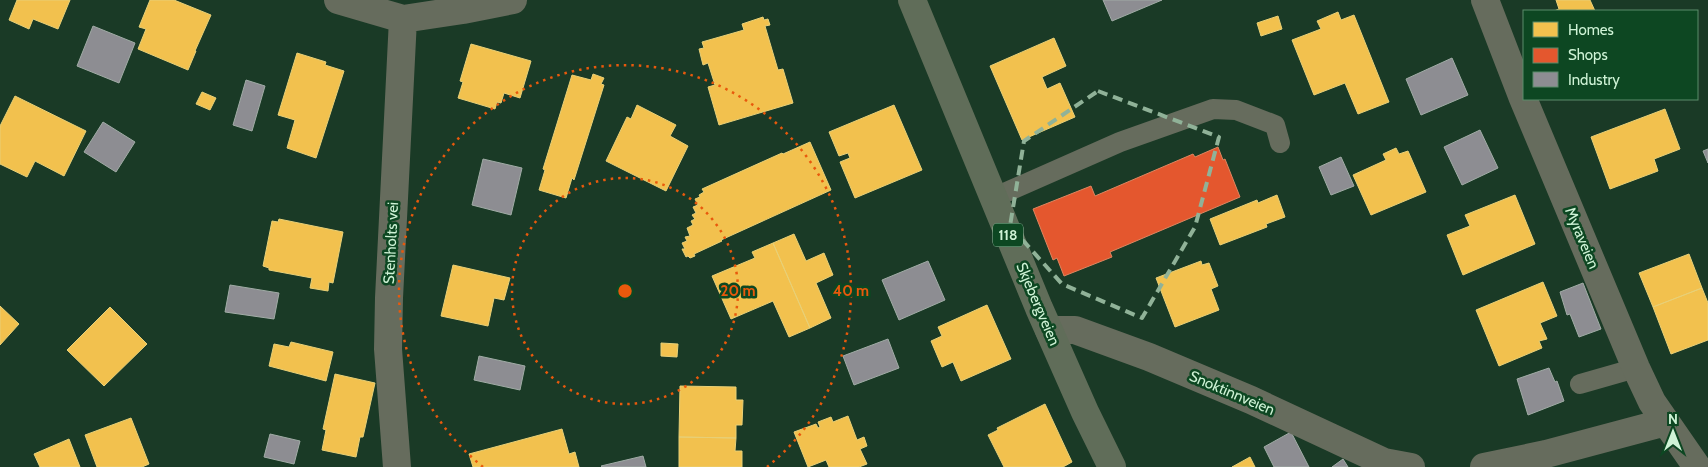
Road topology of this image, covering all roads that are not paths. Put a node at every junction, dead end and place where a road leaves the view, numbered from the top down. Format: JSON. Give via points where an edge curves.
{"nodes":[{"id":1,"x":338,"y":0,"type":"edge"},
{"id":2,"x":513,"y":0,"type":"edge"},
{"id":3,"x":912,"y":0,"type":"edge"},
{"id":4,"x":1485,"y":0,"type":"edge"},
{"id":5,"x":403,"y":19,"type":"junction"},
{"id":6,"x":1523,"y":98,"type":"edge"},
{"id":7,"x":1524,"y":100,"type":"edge"},
{"id":8,"x":1280,"y":143,"type":"dead end"},
{"id":9,"x":993,"y":198,"type":"junction"},
{"id":10,"x":1049,"y":330,"type":"junction"},
{"id":11,"x":1636,"y":368,"type":"junction"},
{"id":12,"x":1580,"y":384,"type":"dead end"},
{"id":13,"x":1666,"y":422,"type":"junction"},
{"id":14,"x":397,"y":467,"type":"edge"},
{"id":15,"x":1112,"y":467,"type":"edge"},
{"id":16,"x":1411,"y":467,"type":"edge"},
{"id":17,"x":1484,"y":467,"type":"edge"},
{"id":18,"x":1697,"y":467,"type":"edge"}],
"edges":[{"from":1,"to":5,"type":"street"},
{"from":2,"to":5,"type":"street"},
{"from":3,"to":9,"type":"main road","name":"Skjebergveien","number":"118"},
{"from":4,"to":6,"type":"street","name":"Myraveien"},
{"from":5,"to":14,"type":"street","name":"Stenholts vei","via":[[388,341]]},
{"from":7,"to":11,"type":"street","name":"Myraveien"},
{"from":8,"to":9,"type":"lane","via":[[1275,125],[1236,110],[1213,109],[1120,142]]},
{"from":9,"to":10,"type":"main road","name":"Skjebergveien","number":"118"},
{"from":10,"to":15,"type":"main road","name":"Skjebergveien","number":"118"},
{"from":10,"to":16,"type":"street","name":"Snoktinnveien","via":[[1075,330],[1130,350],[1251,400],[1384,462]]},
{"from":11,"to":12,"type":"lane"},
{"from":11,"to":13,"type":"street","name":"Myraveien","via":[[1652,402]]},
{"from":13,"to":17,"type":"street"},
{"from":13,"to":18,"type":"street","name":"Myraveien"}]}
